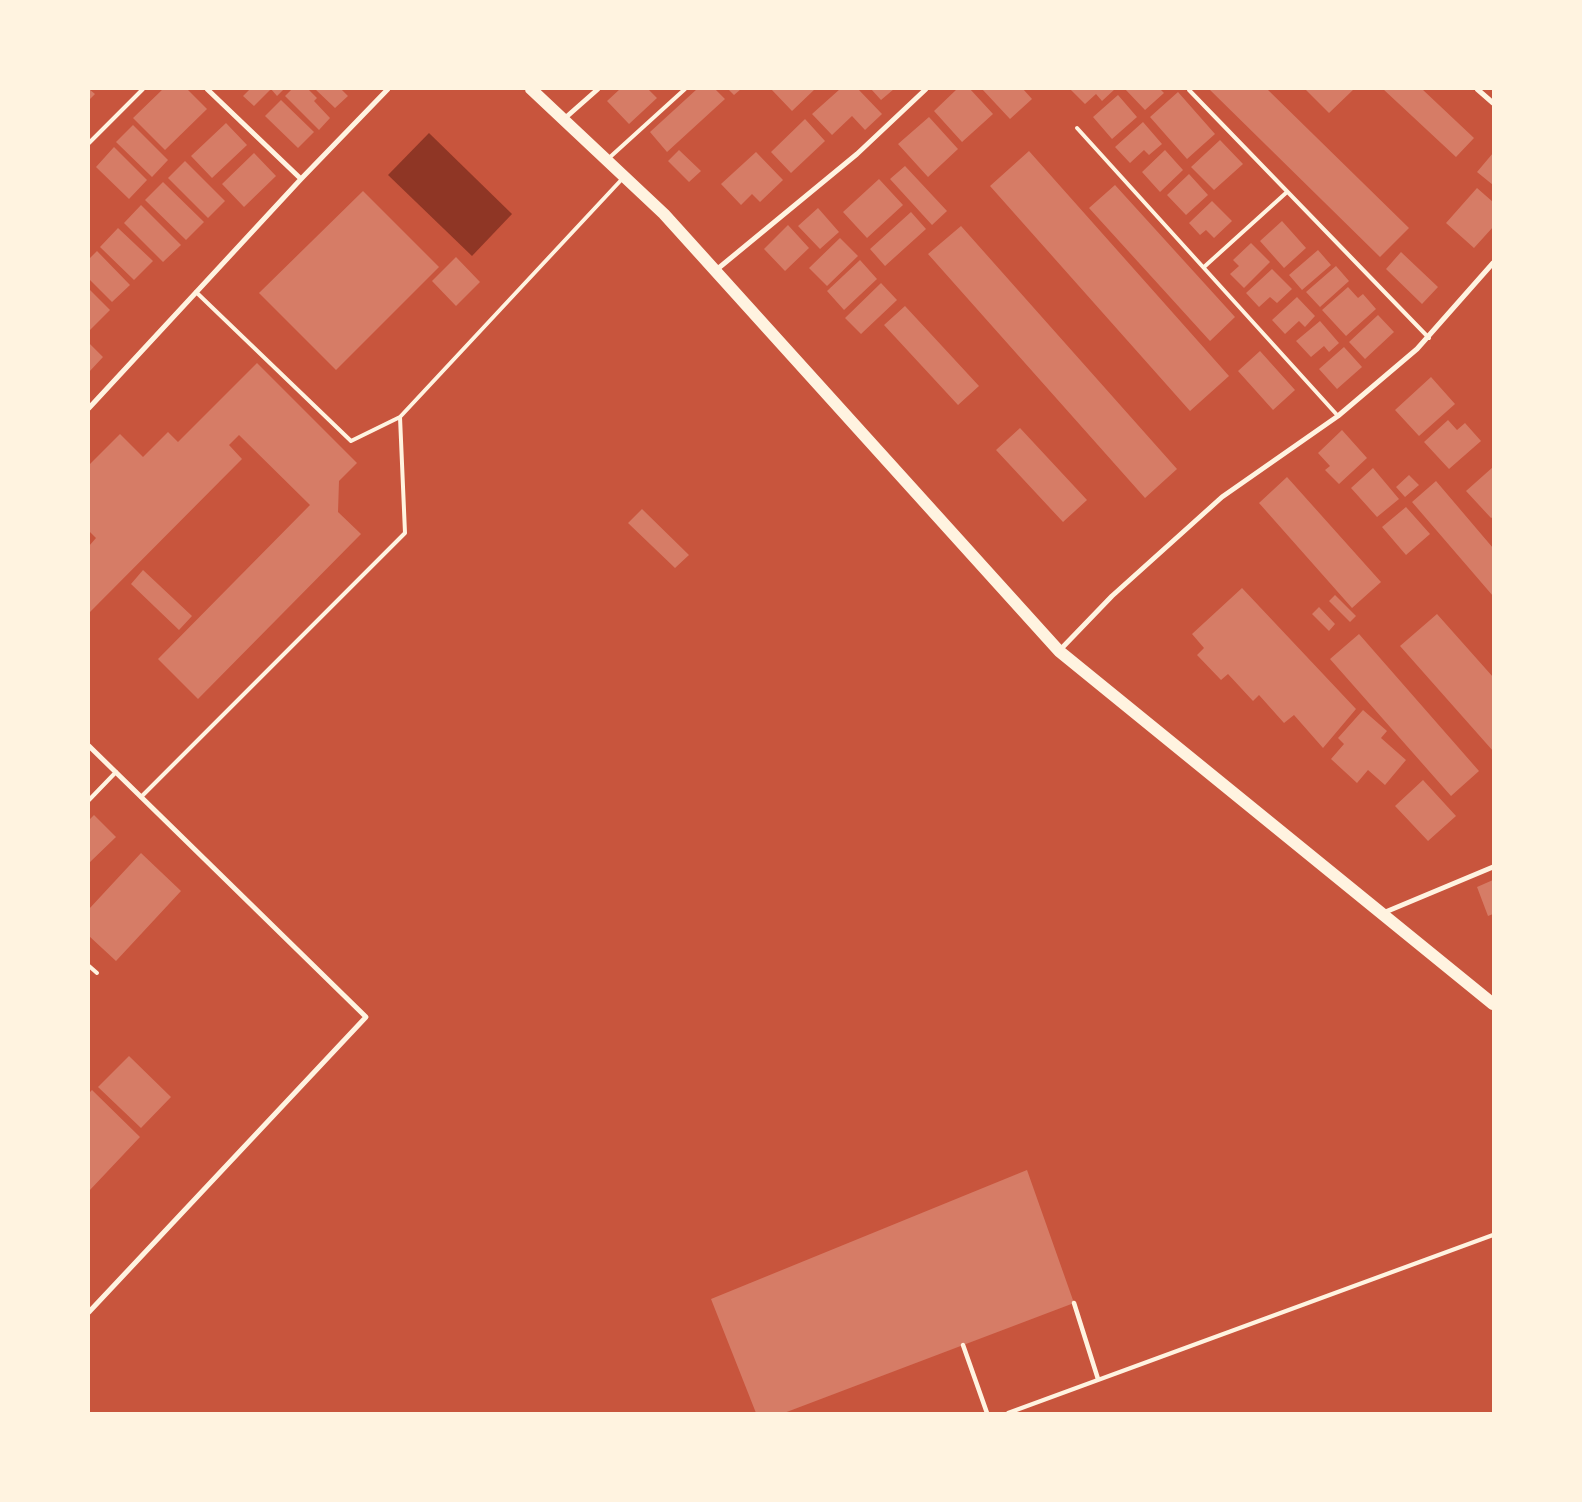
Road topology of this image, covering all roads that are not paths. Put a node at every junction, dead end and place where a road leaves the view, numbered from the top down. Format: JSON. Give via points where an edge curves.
{"nodes":[{"id":1,"x":143,"y":89,"type":"edge"},
{"id":2,"x":207,"y":89,"type":"edge"},
{"id":3,"x":388,"y":89,"type":"edge"},
{"id":4,"x":532,"y":89,"type":"edge"},
{"id":5,"x":598,"y":89,"type":"edge"},
{"id":6,"x":685,"y":89,"type":"edge"},
{"id":7,"x":926,"y":89,"type":"edge"},
{"id":8,"x":1477,"y":89,"type":"edge"},
{"id":9,"x":1189,"y":90,"type":"dead end"},
{"id":10,"x":1493,"y":103,"type":"edge"},
{"id":11,"x":564,"y":119,"type":"junction"},
{"id":12,"x":1077,"y":128,"type":"dead end"},
{"id":13,"x":89,"y":143,"type":"edge"},
{"id":14,"x":607,"y":160,"type":"junction"},
{"id":15,"x":625,"y":176,"type":"junction"},
{"id":16,"x":301,"y":178,"type":"junction"},
{"id":17,"x":1288,"y":192,"type":"junction"},
{"id":18,"x":1493,"y":263,"type":"edge"},
{"id":19,"x":1204,"y":268,"type":"junction"},
{"id":20,"x":715,"y":271,"type":"junction"},
{"id":21,"x":196,"y":292,"type":"junction"},
{"id":22,"x":1429,"y":338,"type":"junction"},
{"id":23,"x":89,"y":408,"type":"edge"},
{"id":24,"x":1338,"y":416,"type":"junction"},
{"id":25,"x":400,"y":417,"type":"junction"},
{"id":26,"x":1060,"y":651,"type":"junction"},
{"id":27,"x":89,"y":746,"type":"edge"},
{"id":28,"x":116,"y":772,"type":"junction"},
{"id":29,"x":141,"y":797,"type":"junction"},
{"id":30,"x":89,"y":800,"type":"edge"},
{"id":31,"x":1493,"y":867,"type":"edge"},
{"id":32,"x":1382,"y":914,"type":"junction"},
{"id":33,"x":89,"y":966,"type":"edge"},
{"id":34,"x":97,"y":974,"type":"dead end"},
{"id":35,"x":1493,"y":1004,"type":"edge"},
{"id":36,"x":1493,"y":1235,"type":"edge"},
{"id":37,"x":1074,"y":1303,"type":"dead end"},
{"id":38,"x":89,"y":1312,"type":"edge"},
{"id":39,"x":963,"y":1345,"type":"dead end"},
{"id":40,"x":1098,"y":1379,"type":"junction"},
{"id":41,"x":987,"y":1413,"type":"edge"},
{"id":42,"x":1008,"y":1413,"type":"edge"}],
"edges":[{"from":1,"to":13,"type":"lane"},
{"from":2,"to":16,"type":"street"},
{"from":3,"to":16,"type":"street"},
{"from":4,"to":11,"type":"main road"},
{"from":5,"to":11,"type":"street"},
{"from":6,"to":14,"type":"lane"},
{"from":7,"to":20,"type":"street","via":[[857,154]]},
{"from":8,"to":10,"type":"street"},
{"from":9,"to":17,"type":"lane"},
{"from":11,"to":14,"type":"main road"},
{"from":12,"to":19,"type":"lane"},
{"from":14,"to":15,"type":"main road"},
{"from":15,"to":20,"type":"main road"},
{"from":15,"to":25,"type":"lane"},
{"from":16,"to":21,"type":"street"},
{"from":17,"to":19,"type":"lane"},
{"from":17,"to":22,"type":"lane"},
{"from":18,"to":22,"type":"street"},
{"from":19,"to":24,"type":"lane"},
{"from":20,"to":26,"type":"main road"},
{"from":21,"to":23,"type":"street"},
{"from":21,"to":25,"type":"lane","via":[[351,441]]},
{"from":22,"to":24,"type":"street"},
{"from":24,"to":26,"type":"street","via":[[1222,497],[1112,596]]},
{"from":25,"to":29,"type":"lane","via":[[405,533]]},
{"from":26,"to":32,"type":"main road"},
{"from":27,"to":28,"type":"street"},
{"from":28,"to":29,"type":"street"},
{"from":28,"to":30,"type":"lane"},
{"from":29,"to":38,"type":"street","via":[[366,1017]]},
{"from":31,"to":32,"type":"street"},
{"from":32,"to":35,"type":"main road"},
{"from":33,"to":34,"type":"lane"},
{"from":36,"to":40,"type":"lane"},
{"from":37,"to":40,"type":"street"},
{"from":39,"to":41,"type":"street"},
{"from":40,"to":42,"type":"lane"}]}
